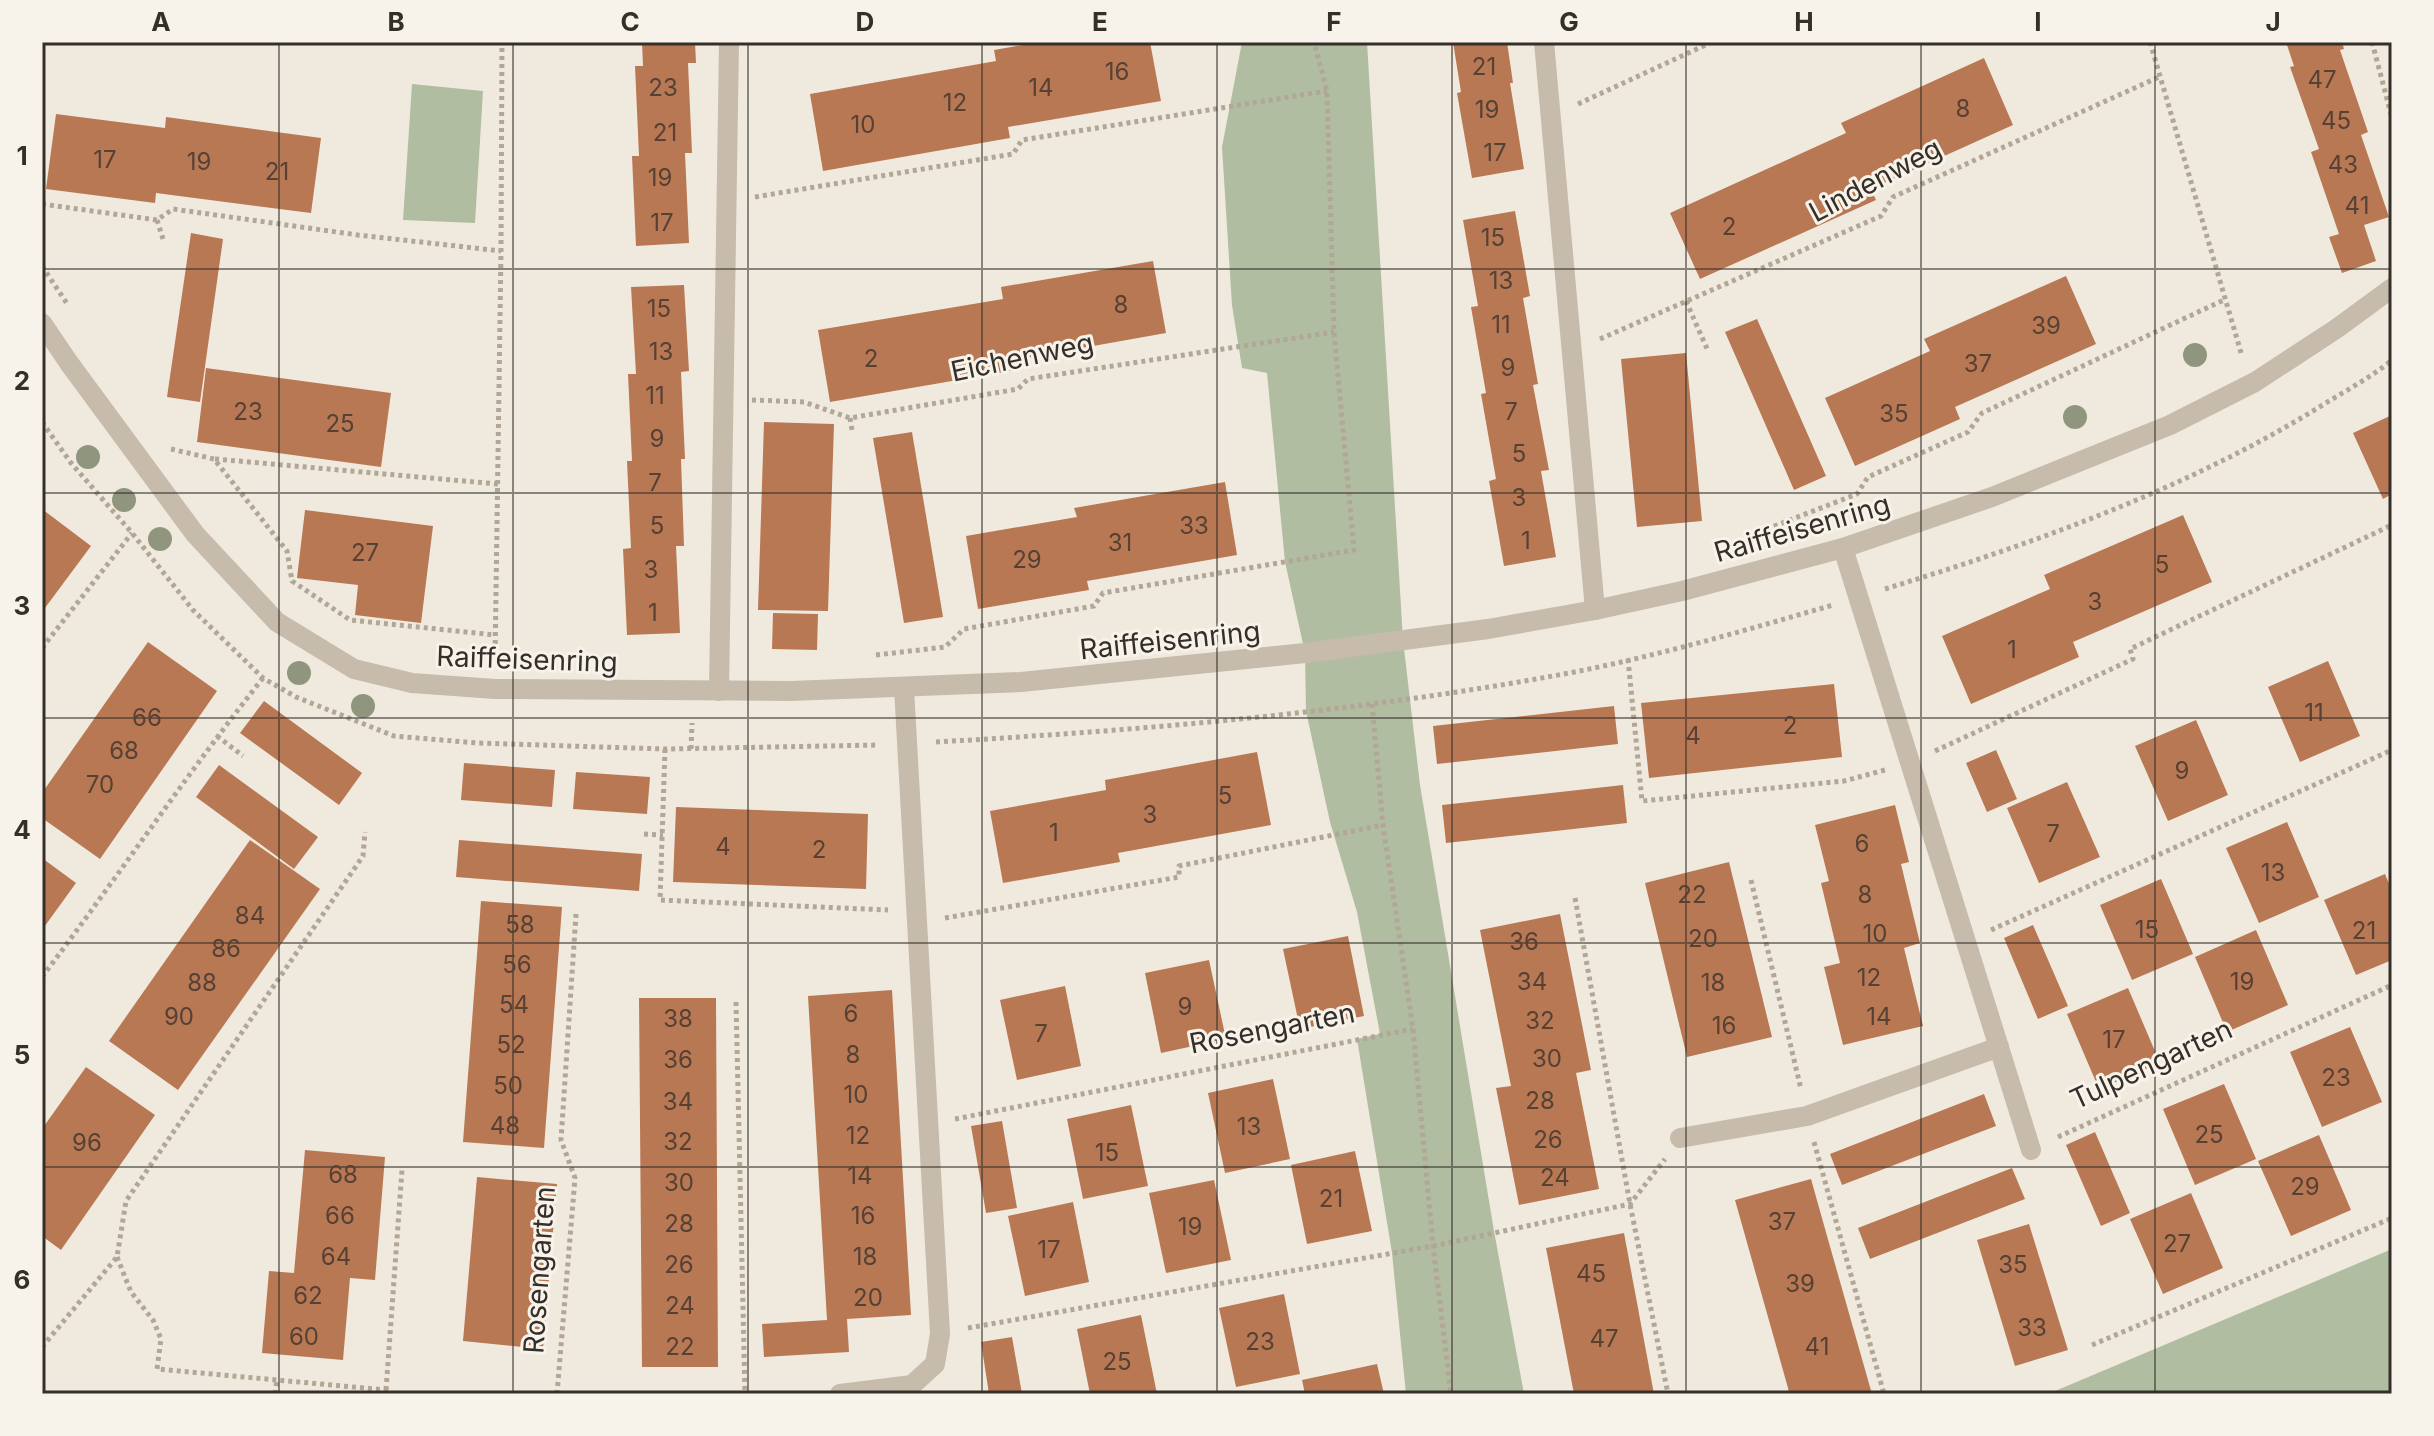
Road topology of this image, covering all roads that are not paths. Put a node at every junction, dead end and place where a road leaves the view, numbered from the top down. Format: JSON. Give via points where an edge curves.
{"nodes":[{"id":1,"x":729,"y":42,"type":"edge"},
{"id":2,"x":1544,"y":42,"type":"edge"},
{"id":3,"x":2392,"y":288,"type":"edge"},
{"id":4,"x":42,"y":323,"type":"edge"},
{"id":5,"x":1843,"y":548,"type":"junction"},
{"id":6,"x":1595,"y":610,"type":"junction"},
{"id":7,"x":904,"y":688,"type":"junction"},
{"id":8,"x":719,"y":691,"type":"junction"},
{"id":9,"x":1999,"y":1047,"type":"junction"},
{"id":10,"x":1680,"y":1138,"type":"road end"},
{"id":11,"x":2031,"y":1150,"type":"road end"},
{"id":12,"x":840,"y":1394,"type":"edge"}],
"edges":[{"from":1,"to":8,"type":"street"},
{"from":2,"to":6,"type":"street"},
{"from":3,"to":5,"type":"street","name":"Raiffeisenring","via":[[2255,382],[2170,425],[1992,497]]},
{"from":4,"to":8,"type":"street","name":"Raiffeisenring","via":[[195,534],[277,622],[354,669],[412,683],[495,689]]},
{"from":5,"to":6,"type":"street","name":"Raiffeisenring"},
{"from":5,"to":9,"type":"street"},
{"from":6,"to":7,"type":"street","name":"Raiffeisenring","via":[[1305,653],[1063,679]]},
{"from":7,"to":8,"type":"street","name":"Raiffeisenring"},
{"from":7,"to":12,"type":"street","via":[[940,1334],[935,1364],[912,1385]]},
{"from":9,"to":10,"type":"street","via":[[1807,1116]]},
{"from":9,"to":11,"type":"street"}]}
